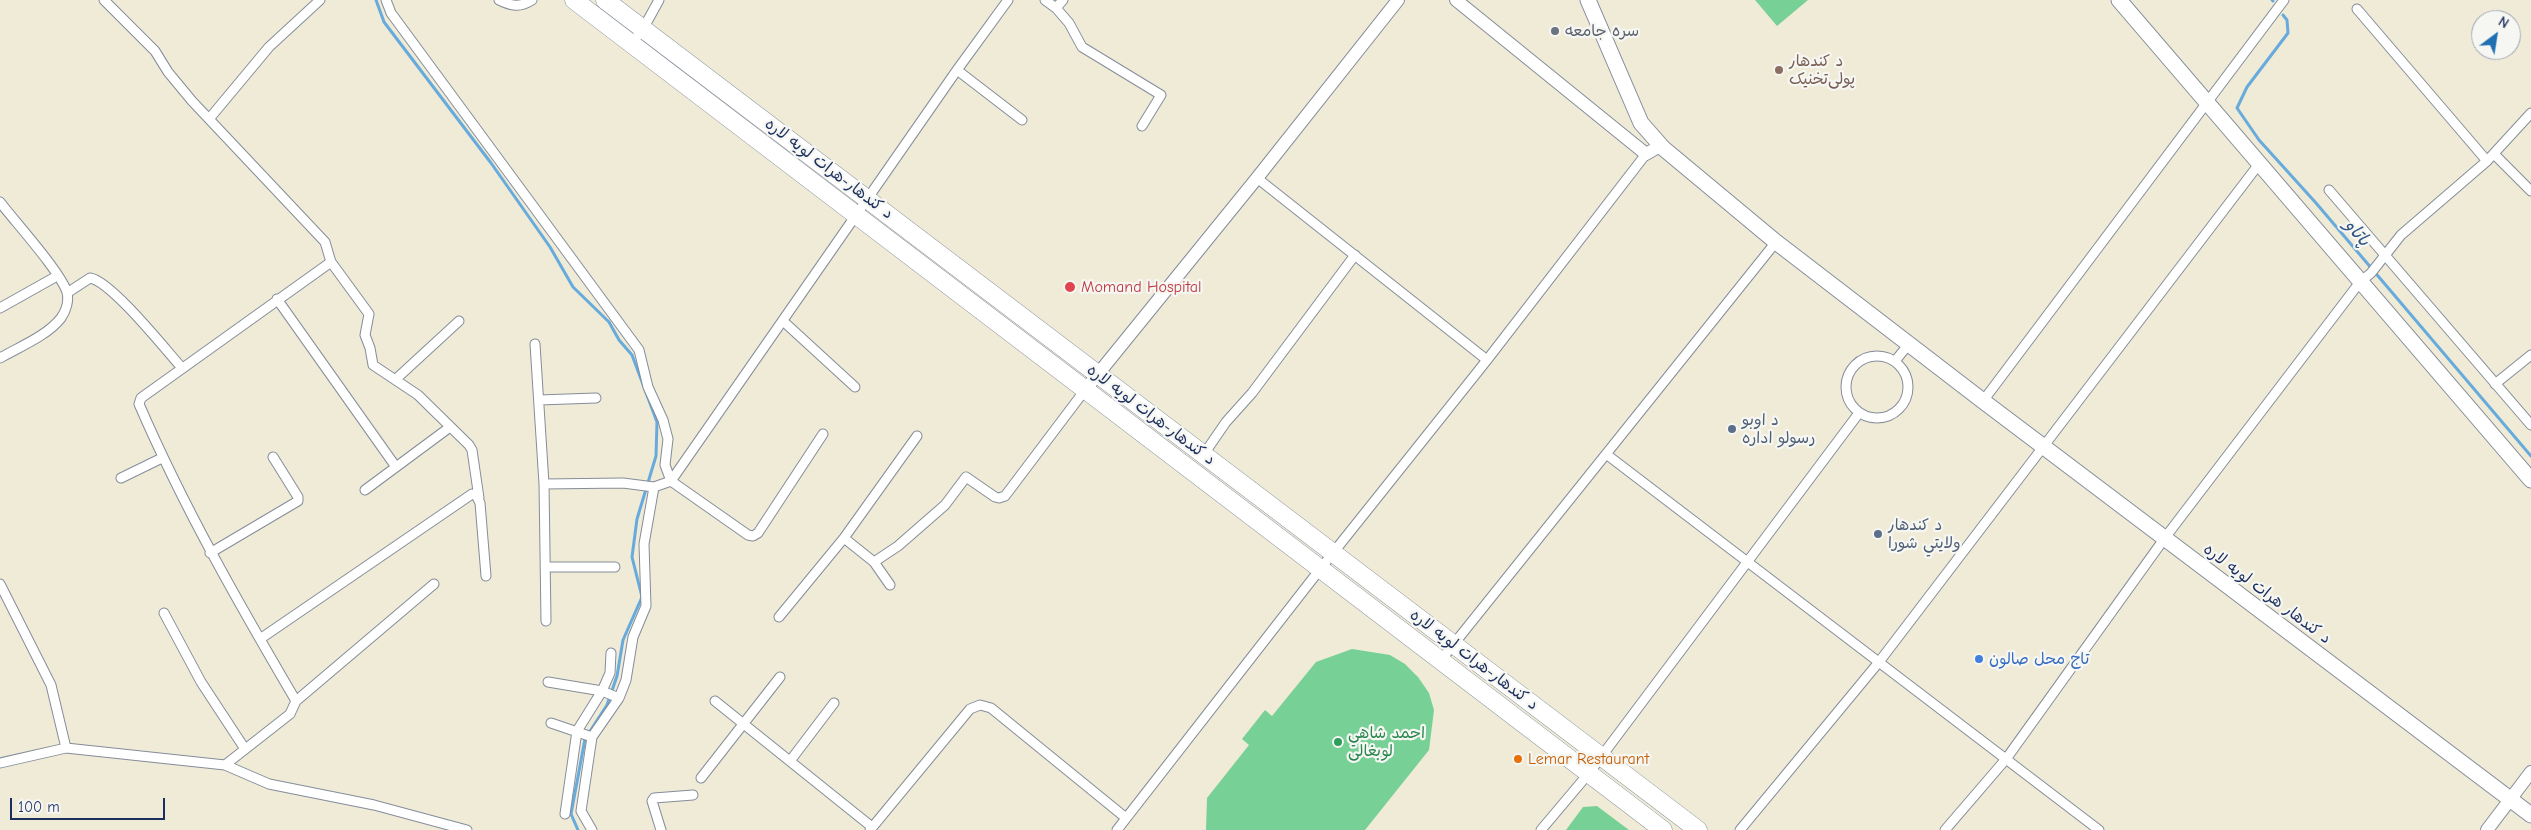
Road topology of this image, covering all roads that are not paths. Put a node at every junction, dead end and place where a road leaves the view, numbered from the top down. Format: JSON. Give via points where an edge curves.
{"nodes":[{"id":1,"x":104,"y":0,"type":"edge"},
{"id":2,"x":320,"y":0,"type":"edge"},
{"id":3,"x":386,"y":0,"type":"edge"},
{"id":4,"x":499,"y":0,"type":"edge"},
{"id":5,"x":532,"y":0,"type":"edge"},
{"id":6,"x":574,"y":0,"type":"edge"},
{"id":7,"x":604,"y":0,"type":"edge"},
{"id":8,"x":659,"y":0,"type":"edge"},
{"id":9,"x":1008,"y":0,"type":"edge"},
{"id":10,"x":1045,"y":0,"type":"edge"},
{"id":11,"x":1063,"y":0,"type":"edge"},
{"id":12,"x":1398,"y":0,"type":"edge"},
{"id":13,"x":1456,"y":0,"type":"edge"},
{"id":14,"x":1588,"y":0,"type":"edge"},
{"id":15,"x":2119,"y":0,"type":"edge"},
{"id":16,"x":2284,"y":0,"type":"edge"},
{"id":17,"x":1056,"y":8,"type":"junction"},
{"id":18,"x":2357,"y":10,"type":"dead end"},
{"id":19,"x":643,"y":29,"type":"junction"},
{"id":20,"x":631,"y":44,"type":"junction"},
{"id":21,"x":957,"y":70,"type":"junction"},
{"id":22,"x":2207,"y":104,"type":"junction"},
{"id":23,"x":2531,"y":113,"type":"edge"},
{"id":24,"x":209,"y":119,"type":"junction"},
{"id":25,"x":1022,"y":120,"type":"dead end"},
{"id":26,"x":1142,"y":126,"type":"dead end"},
{"id":27,"x":1660,"y":146,"type":"junction"},
{"id":28,"x":1646,"y":154,"type":"junction"},
{"id":29,"x":2494,"y":154,"type":"junction"},
{"id":30,"x":2487,"y":161,"type":"junction"},
{"id":31,"x":2259,"y":164,"type":"junction"},
{"id":32,"x":1257,"y":178,"type":"junction"},
{"id":33,"x":2329,"y":190,"type":"dead end"},
{"id":34,"x":2531,"y":191,"type":"edge"},
{"id":35,"x":869,"y":199,"type":"junction"},
{"id":36,"x":0,"y":202,"type":"edge"},
{"id":37,"x":857,"y":215,"type":"junction"},
{"id":38,"x":1776,"y":242,"type":"junction"},
{"id":39,"x":2384,"y":254,"type":"junction"},
{"id":40,"x":1355,"y":255,"type":"junction"},
{"id":41,"x":331,"y":262,"type":"junction"},
{"id":42,"x":57,"y":276,"type":"junction"},
{"id":43,"x":2365,"y":277,"type":"junction"},
{"id":44,"x":67,"y":293,"type":"junction"},
{"id":45,"x":277,"y":298,"type":"junction"},
{"id":46,"x":0,"y":308,"type":"edge"},
{"id":47,"x":459,"y":321,"type":"dead end"},
{"id":48,"x":783,"y":321,"type":"junction"},
{"id":49,"x":535,"y":344,"type":"dead end"},
{"id":50,"x":1908,"y":344,"type":"junction"},
{"id":51,"x":2531,"y":355,"type":"edge"},
{"id":52,"x":0,"y":358,"type":"edge"},
{"id":53,"x":1487,"y":360,"type":"junction"},
{"id":54,"x":1896,"y":361,"type":"junction"},
{"id":55,"x":182,"y":368,"type":"junction"},
{"id":56,"x":1097,"y":373,"type":"junction"},
{"id":57,"x":396,"y":379,"type":"junction"},
{"id":58,"x":2495,"y":384,"type":"junction"},
{"id":59,"x":855,"y":387,"type":"dead end"},
{"id":60,"x":1085,"y":390,"type":"junction"},
{"id":61,"x":596,"y":398,"type":"dead end"},
{"id":62,"x":539,"y":400,"type":"junction"},
{"id":63,"x":1983,"y":401,"type":"junction"},
{"id":64,"x":1859,"y":412,"type":"junction"},
{"id":65,"x":2531,"y":425,"type":"edge"},
{"id":66,"x":446,"y":430,"type":"dead end"},
{"id":67,"x":823,"y":434,"type":"dead end"},
{"id":68,"x":917,"y":436,"type":"dead end"},
{"id":69,"x":2043,"y":447,"type":"junction"},
{"id":70,"x":1204,"y":454,"type":"junction"},
{"id":71,"x":1606,"y":454,"type":"junction"},
{"id":72,"x":273,"y":457,"type":"dead end"},
{"id":73,"x":162,"y":458,"type":"junction"},
{"id":74,"x":396,"y":467,"type":"junction"},
{"id":75,"x":120,"y":478,"type":"dead end"},
{"id":76,"x":2531,"y":480,"type":"edge"},
{"id":77,"x":671,"y":481,"type":"junction"},
{"id":78,"x":544,"y":484,"type":"junction"},
{"id":79,"x":654,"y":487,"type":"junction"},
{"id":80,"x":365,"y":490,"type":"dead end"},
{"id":81,"x":479,"y":498,"type":"junction"},
{"id":82,"x":844,"y":538,"type":"junction"},
{"id":83,"x":2164,"y":539,"type":"junction"},
{"id":84,"x":210,"y":553,"type":"junction"},
{"id":85,"x":1333,"y":553,"type":"junction"},
{"id":86,"x":1747,"y":561,"type":"junction"},
{"id":87,"x":874,"y":562,"type":"junction"},
{"id":88,"x":615,"y":567,"type":"dead end"},
{"id":89,"x":545,"y":568,"type":"junction"},
{"id":90,"x":1321,"y":568,"type":"junction"},
{"id":91,"x":486,"y":576,"type":"dead end"},
{"id":92,"x":0,"y":584,"type":"edge"},
{"id":93,"x":434,"y":584,"type":"dead end"},
{"id":94,"x":890,"y":585,"type":"dead end"},
{"id":95,"x":4,"y":599,"type":"edge"},
{"id":96,"x":164,"y":613,"type":"dead end"},
{"id":97,"x":780,"y":617,"type":"dead end"},
{"id":98,"x":546,"y":621,"type":"dead end"},
{"id":99,"x":260,"y":640,"type":"junction"},
{"id":100,"x":1454,"y":644,"type":"junction"},
{"id":101,"x":611,"y":653,"type":"dead end"},
{"id":102,"x":1441,"y":660,"type":"junction"},
{"id":103,"x":1879,"y":662,"type":"junction"},
{"id":104,"x":780,"y":677,"type":"dead end"},
{"id":105,"x":548,"y":682,"type":"dead end"},
{"id":106,"x":602,"y":691,"type":"junction"},
{"id":107,"x":619,"y":698,"type":"junction"},
{"id":108,"x":296,"y":701,"type":"junction"},
{"id":109,"x":716,"y":701,"type":"dead end"},
{"id":110,"x":834,"y":703,"type":"dead end"},
{"id":111,"x":551,"y":723,"type":"dead end"},
{"id":112,"x":744,"y":725,"type":"junction"},
{"id":113,"x":577,"y":731,"type":"junction"},
{"id":114,"x":592,"y":738,"type":"junction"},
{"id":115,"x":66,"y":748,"type":"junction"},
{"id":116,"x":245,"y":749,"type":"junction"},
{"id":117,"x":1600,"y":757,"type":"junction"},
{"id":118,"x":2006,"y":759,"type":"junction"},
{"id":119,"x":790,"y":761,"type":"junction"},
{"id":120,"x":0,"y":763,"type":"edge"},
{"id":121,"x":225,"y":765,"type":"junction"},
{"id":122,"x":2531,"y":772,"type":"edge"},
{"id":123,"x":1589,"y":773,"type":"junction"},
{"id":124,"x":701,"y":778,"type":"dead end"},
{"id":125,"x":693,"y":795,"type":"dead end"},
{"id":126,"x":2511,"y":799,"type":"junction"},
{"id":127,"x":565,"y":814,"type":"dead end"},
{"id":128,"x":2531,"y":815,"type":"edge"},
{"id":129,"x":1126,"y":818,"type":"junction"},
{"id":130,"x":871,"y":828,"type":"edge"},
{"id":131,"x":467,"y":830,"type":"edge"},
{"id":132,"x":592,"y":830,"type":"edge"},
{"id":133,"x":661,"y":830,"type":"edge"},
{"id":134,"x":1117,"y":830,"type":"edge"},
{"id":135,"x":1541,"y":830,"type":"edge"},
{"id":136,"x":1663,"y":830,"type":"edge"},
{"id":137,"x":1698,"y":830,"type":"edge"},
{"id":138,"x":1740,"y":830,"type":"edge"},
{"id":139,"x":1945,"y":830,"type":"edge"},
{"id":140,"x":2099,"y":830,"type":"edge"},
{"id":141,"x":2487,"y":830,"type":"edge"}],
"edges":[{"from":1,"to":24,"type":"street","via":[[155,51],[168,72]]},
{"from":2,"to":24,"type":"street","via":[[269,46]]},
{"from":3,"to":77,"type":"street","via":[[391,14],[639,350],[648,388],[668,439],[665,465]]},
{"from":4,"to":5,"type":"street","via":[[520,6]]},
{"from":6,"to":20,"type":"highway","name":"د کندهار-هرات لويه لاره"},
{"from":7,"to":19,"type":"highway","name":"د کندهار-هرات لويه لاره"},
{"from":8,"to":19,"type":"street"},
{"from":9,"to":21,"type":"street"},
{"from":10,"to":17,"type":"street"},
{"from":11,"to":17,"type":"street"},
{"from":12,"to":32,"type":"street"},
{"from":13,"to":28,"type":"street"},
{"from":14,"to":27,"type":"main road","name":"د کندهار هرات لویه لاره","via":[[1638,116]]},
{"from":15,"to":22,"type":"main road"},
{"from":16,"to":22,"type":"street"},
{"from":17,"to":26,"type":"street","via":[[1082,47],[1161,95]]},
{"from":18,"to":30,"type":"street"},
{"from":19,"to":20,"type":"street"},
{"from":19,"to":35,"type":"highway","name":"د کندهار-هرات لويه لاره"},
{"from":20,"to":37,"type":"highway","name":"د کندهار-هرات لويه لاره"},
{"from":21,"to":25,"type":"street"},
{"from":21,"to":35,"type":"street"},
{"from":22,"to":31,"type":"main road"},
{"from":22,"to":63,"type":"street"},
{"from":23,"to":29,"type":"street"},
{"from":24,"to":41,"type":"street","via":[[325,242]]},
{"from":27,"to":28,"type":"street"},
{"from":27,"to":38,"type":"main road","name":"د کندهار هرات لویه لاره"},
{"from":28,"to":53,"type":"street"},
{"from":29,"to":30,"type":"street"},
{"from":29,"to":34,"type":"street"},
{"from":30,"to":39,"type":"street","via":[[2401,235]]},
{"from":31,"to":43,"type":"main road"},
{"from":31,"to":69,"type":"street"},
{"from":32,"to":40,"type":"street"},
{"from":32,"to":56,"type":"street"},
{"from":33,"to":39,"type":"street"},
{"from":35,"to":37,"type":"street"},
{"from":35,"to":56,"type":"highway","name":"د کندهار-هرات لويه لاره"},
{"from":36,"to":42,"type":"street"},
{"from":37,"to":48,"type":"street"},
{"from":37,"to":60,"type":"highway","name":"د کندهار-هرات لويه لاره"},
{"from":38,"to":50,"type":"main road","name":"د کندهار هرات لویه لاره"},
{"from":38,"to":71,"type":"street"},
{"from":39,"to":43,"type":"street"},
{"from":39,"to":58,"type":"street"},
{"from":40,"to":53,"type":"street"},
{"from":40,"to":70,"type":"street"},
{"from":41,"to":45,"type":"street"},
{"from":41,"to":57,"type":"street","via":[[369,314],[365,335],[373,365]]},
{"from":42,"to":44,"type":"street"},
{"from":42,"to":46,"type":"street"},
{"from":43,"to":76,"type":"main road"},
{"from":43,"to":83,"type":"street"},
{"from":44,"to":52,"type":"street","via":[[68,305],[61,318],[48,330]]},
{"from":44,"to":55,"type":"street","via":[[90,278],[97,279],[118,297]]},
{"from":45,"to":55,"type":"street"},
{"from":45,"to":74,"type":"street"},
{"from":47,"to":57,"type":"street"},
{"from":48,"to":59,"type":"street"},
{"from":48,"to":77,"type":"street"},
{"from":49,"to":62,"type":"street"},
{"from":50,"to":54,"type":"street"},
{"from":50,"to":63,"type":"main road","name":"د کندهار هرات لویه لاره"},
{"from":51,"to":58,"type":"street"},
{"from":53,"to":85,"type":"street"},
{"from":54,"to":64,"type":"street","via":[[1877,355],[1858,361],[1851,368],[1847,397]]},
{"from":54,"to":64,"type":"street","via":[[1908,378],[1909,389],[1900,409],[1880,418]]},
{"from":55,"to":73,"type":"street","via":[[141,398],[139,404]]},
{"from":56,"to":60,"type":"street"},
{"from":56,"to":70,"type":"highway","name":"د کندهار-هرات لويه لاره"},
{"from":57,"to":81,"type":"street","via":[[418,395],[469,445]]},
{"from":58,"to":65,"type":"street"},
{"from":60,"to":87,"type":"street","via":[[1005,496],[995,497],[966,477],[945,505],[898,546]]},
{"from":60,"to":90,"type":"highway","name":"د کندهار-هرات لويه لاره"},
{"from":61,"to":62,"type":"street"},
{"from":62,"to":78,"type":"street"},
{"from":63,"to":69,"type":"main road","name":"د کندهار هرات لویه لاره"},
{"from":64,"to":86,"type":"street"},
{"from":66,"to":74,"type":"street"},
{"from":67,"to":77,"type":"street","via":[[753,536]]},
{"from":68,"to":82,"type":"street"},
{"from":69,"to":83,"type":"main road","name":"د کندهار هرات لویه لاره"},
{"from":69,"to":103,"type":"street"},
{"from":70,"to":85,"type":"highway","name":"د کندهار-هرات لويه لاره"},
{"from":71,"to":86,"type":"street"},
{"from":71,"to":100,"type":"street"},
{"from":72,"to":84,"type":"street","via":[[298,501]]},
{"from":73,"to":75,"type":"street"},
{"from":73,"to":84,"type":"street"},
{"from":74,"to":80,"type":"street"},
{"from":77,"to":79,"type":"street"},
{"from":78,"to":79,"type":"street","via":[[622,483]]},
{"from":78,"to":89,"type":"street"},
{"from":79,"to":107,"type":"street","via":[[644,544],[646,606],[634,637]]},
{"from":81,"to":91,"type":"street"},
{"from":81,"to":99,"type":"street","via":[[472,494]]},
{"from":82,"to":87,"type":"street"},
{"from":82,"to":97,"type":"street"},
{"from":83,"to":118,"type":"street"},
{"from":83,"to":126,"type":"main road","name":"د کندهار هرات لویه لاره"},
{"from":84,"to":99,"type":"street"},
{"from":85,"to":90,"type":"street"},
{"from":85,"to":100,"type":"highway","name":"د کندهار-هرات لويه لاره"},
{"from":86,"to":103,"type":"street"},
{"from":86,"to":117,"type":"street"},
{"from":87,"to":94,"type":"street"},
{"from":88,"to":89,"type":"street"},
{"from":89,"to":98,"type":"street"},
{"from":90,"to":102,"type":"highway","name":"د کندهار-هرات لويه لاره"},
{"from":90,"to":129,"type":"street"},
{"from":92,"to":95,"type":"street"},
{"from":93,"to":108,"type":"street"},
{"from":95,"to":115,"type":"street","via":[[51,685]]},
{"from":96,"to":116,"type":"street","via":[[201,682]]},
{"from":99,"to":108,"type":"street"},
{"from":100,"to":102,"type":"street"},
{"from":100,"to":117,"type":"highway","name":"د کندهار-هرات لويه لاره"},
{"from":101,"to":106,"type":"street","via":[[610,673]]},
{"from":102,"to":123,"type":"highway","name":"د کندهار-هرات لويه لاره"},
{"from":103,"to":118,"type":"street"},
{"from":103,"to":138,"type":"street"},
{"from":104,"to":112,"type":"street"},
{"from":105,"to":106,"type":"street"},
{"from":106,"to":107,"type":"street"},
{"from":106,"to":113,"type":"street"},
{"from":107,"to":114,"type":"street"},
{"from":108,"to":116,"type":"street","via":[[290,714]]},
{"from":109,"to":112,"type":"street"},
{"from":110,"to":119,"type":"street"},
{"from":111,"to":113,"type":"street"},
{"from":112,"to":119,"type":"street"},
{"from":112,"to":124,"type":"street"},
{"from":113,"to":114,"type":"street"},
{"from":113,"to":127,"type":"street"},
{"from":114,"to":132,"type":"street","via":[[581,811]]},
{"from":115,"to":120,"type":"street"},
{"from":115,"to":121,"type":"street"},
{"from":116,"to":121,"type":"street"},
{"from":117,"to":123,"type":"street"},
{"from":117,"to":137,"type":"highway","name":"د کندهار-هرات لويه لاره"},
{"from":118,"to":139,"type":"street"},
{"from":118,"to":140,"type":"street"},
{"from":119,"to":130,"type":"street"},
{"from":121,"to":131,"type":"street","via":[[269,784],[374,805]]},
{"from":122,"to":126,"type":"street"},
{"from":123,"to":135,"type":"street"},
{"from":123,"to":136,"type":"highway","name":"د کندهار-هرات لويه لاره"},
{"from":125,"to":133,"type":"street","via":[[654,798],[652,801]]},
{"from":126,"to":128,"type":"main road","name":"د کندهار هرات لویه لاره"},
{"from":126,"to":141,"type":"street"},
{"from":129,"to":130,"type":"street","via":[[991,708],[980,705],[970,709]]},
{"from":129,"to":134,"type":"street"}]}
